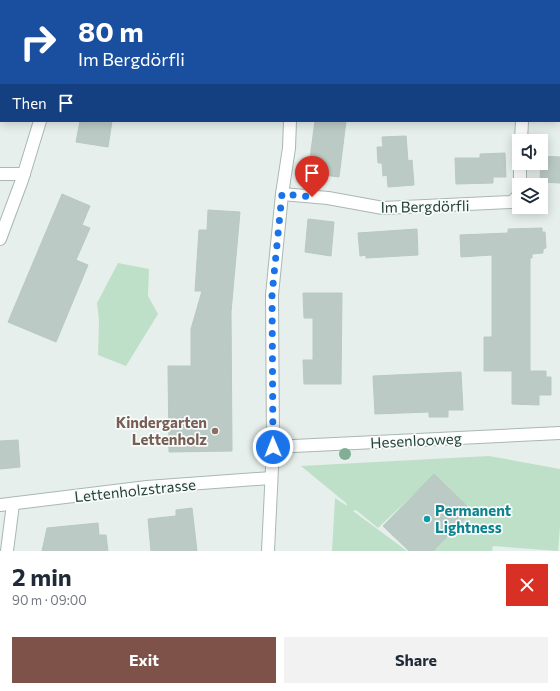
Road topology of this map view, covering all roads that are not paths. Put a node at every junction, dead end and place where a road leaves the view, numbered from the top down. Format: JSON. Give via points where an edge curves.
{"nodes":[{"id":1,"x":40,"y":122,"type":"edge"},
{"id":2,"x":290,"y":122,"type":"edge"},
{"id":3,"x":522,"y":122,"type":"edge"},
{"id":4,"x":521,"y":134,"type":"edge"},
{"id":5,"x":0,"y":174,"type":"edge"},
{"id":6,"x":24,"y":174,"type":"junction"},
{"id":7,"x":282,"y":194,"type":"junction"},
{"id":8,"x":512,"y":202,"type":"edge"},
{"id":9,"x":0,"y":238,"type":"edge"},
{"id":10,"x":560,"y":433,"type":"edge"},
{"id":11,"x":273,"y":447,"type":"junction"},
{"id":12,"x":271,"y":478,"type":"junction"},
{"id":13,"x":13,"y":504,"type":"junction"},
{"id":14,"x":0,"y":505,"type":"edge"},
{"id":15,"x":6,"y":551,"type":"edge"},
{"id":16,"x":268,"y":551,"type":"edge"}],
"edges":[{"from":1,"to":6,"type":"street"},
{"from":2,"to":7,"type":"street"},
{"from":3,"to":4,"type":"street"},
{"from":5,"to":6,"type":"street"},
{"from":6,"to":9,"type":"street"},
{"from":7,"to":8,"type":"street","name":"Im Bergdörfli","via":[[328,198],[383,208]]},
{"from":7,"to":11,"type":"street","via":[[272,295]]},
{"from":10,"to":11,"type":"street","name":"Hesenlooweg"},
{"from":11,"to":12,"type":"street"},
{"from":12,"to":13,"type":"street","name":"Lettenholzstrasse","via":[[147,487]]},
{"from":12,"to":16,"type":"street"},
{"from":13,"to":14,"type":"street","name":"Lettenholzstrasse"},
{"from":13,"to":15,"type":"street"}]}
